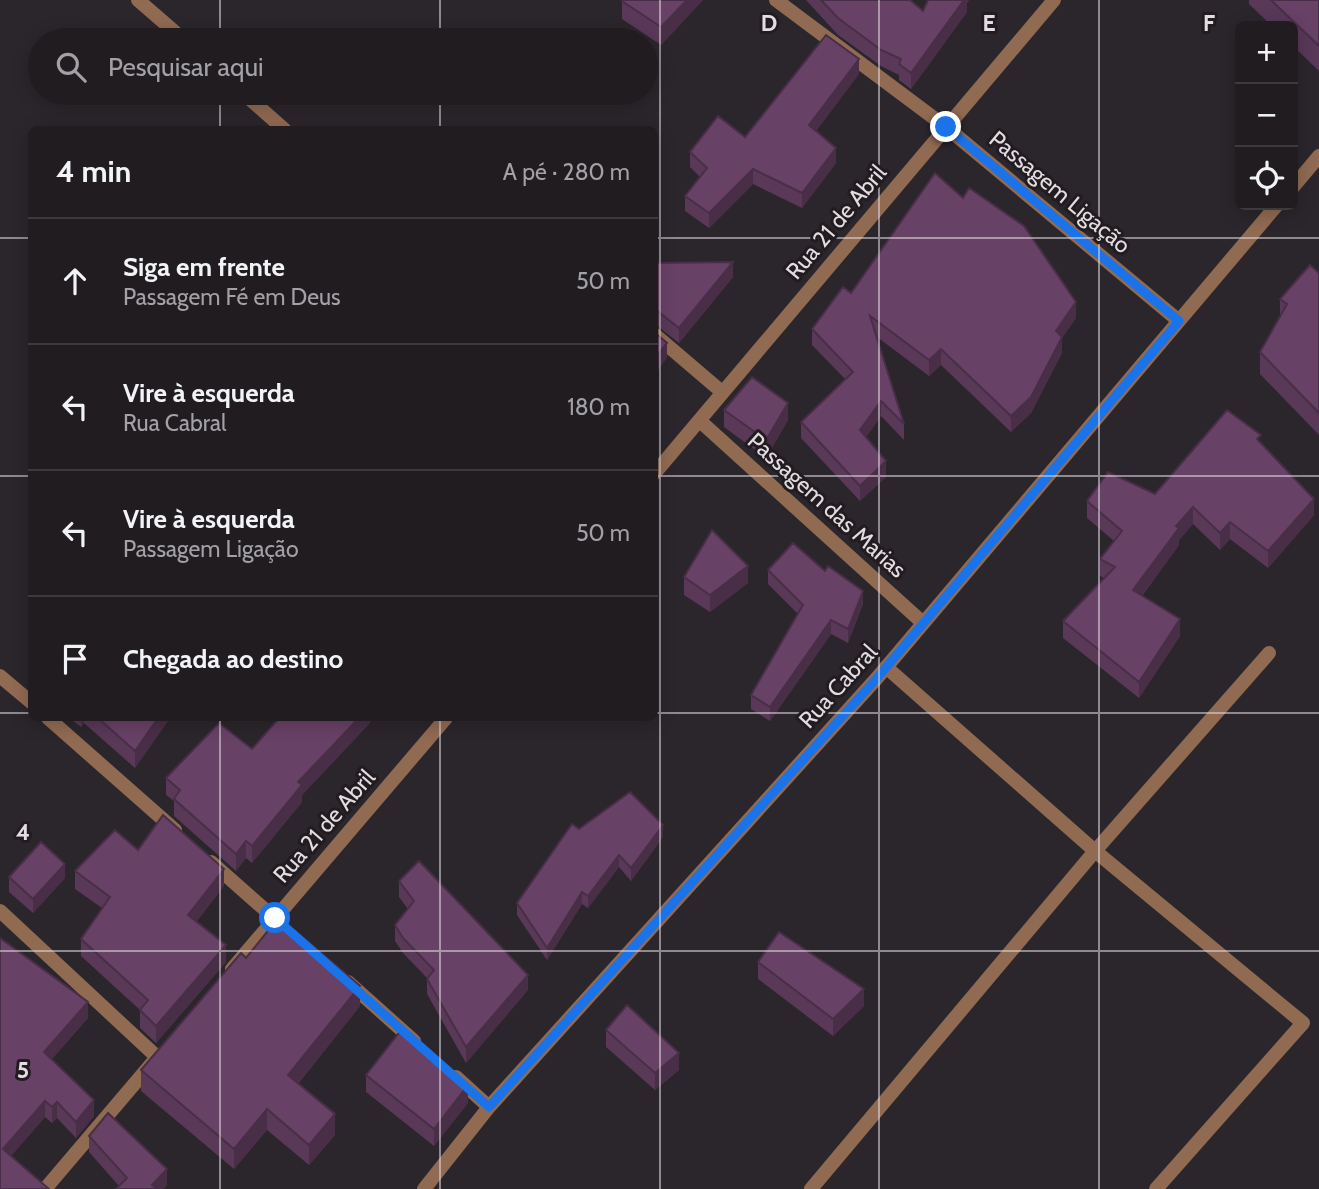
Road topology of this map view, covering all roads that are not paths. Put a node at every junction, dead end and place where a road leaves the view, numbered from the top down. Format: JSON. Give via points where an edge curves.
{"nodes":[{"id":1,"x":138,"y":0,"type":"edge"},
{"id":2,"x":776,"y":0,"type":"edge"},
{"id":3,"x":1054,"y":0,"type":"edge"},
{"id":4,"x":170,"y":28,"type":"edge"},
{"id":5,"x":257,"y":105,"type":"edge"},
{"id":6,"x":280,"y":126,"type":"edge"},
{"id":7,"x":946,"y":127,"type":"junction"},
{"id":8,"x":1319,"y":156,"type":"edge"},
{"id":9,"x":1298,"y":181,"type":"edge"},
{"id":10,"x":1274,"y":210,"type":"edge"},
{"id":11,"x":1179,"y":321,"type":"junction"},
{"id":12,"x":658,"y":337,"type":"edge"},
{"id":13,"x":722,"y":392,"type":"junction"},
{"id":14,"x":700,"y":421,"type":"junction"},
{"id":15,"x":658,"y":469,"type":"edge"},
{"id":16,"x":923,"y":623,"type":"junction"},
{"id":17,"x":1269,"y":653,"type":"dead end"},
{"id":18,"x":886,"y":667,"type":"junction"},
{"id":19,"x":0,"y":676,"type":"edge"},
{"id":20,"x":28,"y":700,"type":"edge"},
{"id":21,"x":50,"y":721,"type":"edge"},
{"id":22,"x":443,"y":721,"type":"edge"},
{"id":23,"x":182,"y":836,"type":"edge"},
{"id":24,"x":1096,"y":851,"type":"junction"},
{"id":25,"x":203,"y":854,"type":"edge"},
{"id":26,"x":0,"y":911,"type":"edge"},
{"id":27,"x":275,"y":918,"type":"junction"},
{"id":28,"x":295,"y":936,"type":"edge"},
{"id":29,"x":336,"y":972,"type":"edge"},
{"id":30,"x":221,"y":982,"type":"edge"},
{"id":31,"x":428,"y":1053,"type":"edge"},
{"id":32,"x":449,"y":1071,"type":"edge"},
{"id":33,"x":489,"y":1107,"type":"junction"},
{"id":34,"x":45,"y":1189,"type":"edge"},
{"id":35,"x":424,"y":1189,"type":"edge"},
{"id":36,"x":811,"y":1189,"type":"edge"},
{"id":37,"x":1156,"y":1189,"type":"edge"}],
"edges":[{"from":1,"to":4,"type":"street"},
{"from":2,"to":7,"type":"street","name":"Passagem Ligação"},
{"from":3,"to":7,"type":"street","name":"Rua 21 de Abril"},
{"from":5,"to":6,"type":"street"},
{"from":7,"to":11,"type":"street","name":"Passagem Ligação"},
{"from":7,"to":13,"type":"street","name":"Rua 21 de Abril"},
{"from":8,"to":9,"type":"street"},
{"from":10,"to":11,"type":"street","name":"Rua Cabral"},
{"from":11,"to":16,"type":"street","name":"Rua Cabral"},
{"from":12,"to":13,"type":"street"},
{"from":13,"to":14,"type":"street","name":"Rua 21 de Abril"},
{"from":14,"to":15,"type":"street","name":"Rua 21 de Abril"},
{"from":14,"to":16,"type":"street","name":"Passagem das Marias"},
{"from":16,"to":18,"type":"street","name":"Rua Cabral"},
{"from":17,"to":24,"type":"street"},
{"from":18,"to":24,"type":"street"},
{"from":18,"to":33,"type":"street","name":"Rua Cabral"},
{"from":19,"to":20,"type":"street"},
{"from":21,"to":23,"type":"street"},
{"from":22,"to":27,"type":"street","name":"Rua 21 de Abril"},
{"from":24,"to":36,"type":"street"},
{"from":24,"to":37,"type":"street","via":[[1303,1023]]},
{"from":25,"to":27,"type":"street"},
{"from":26,"to":34,"type":"street","via":[[162,1051]]},
{"from":27,"to":28,"type":"street"},
{"from":27,"to":30,"type":"street","name":"Rua 21 de Abril"},
{"from":29,"to":31,"type":"street"},
{"from":32,"to":33,"type":"street"},
{"from":33,"to":35,"type":"street","name":"Rua Cabral"}]}
